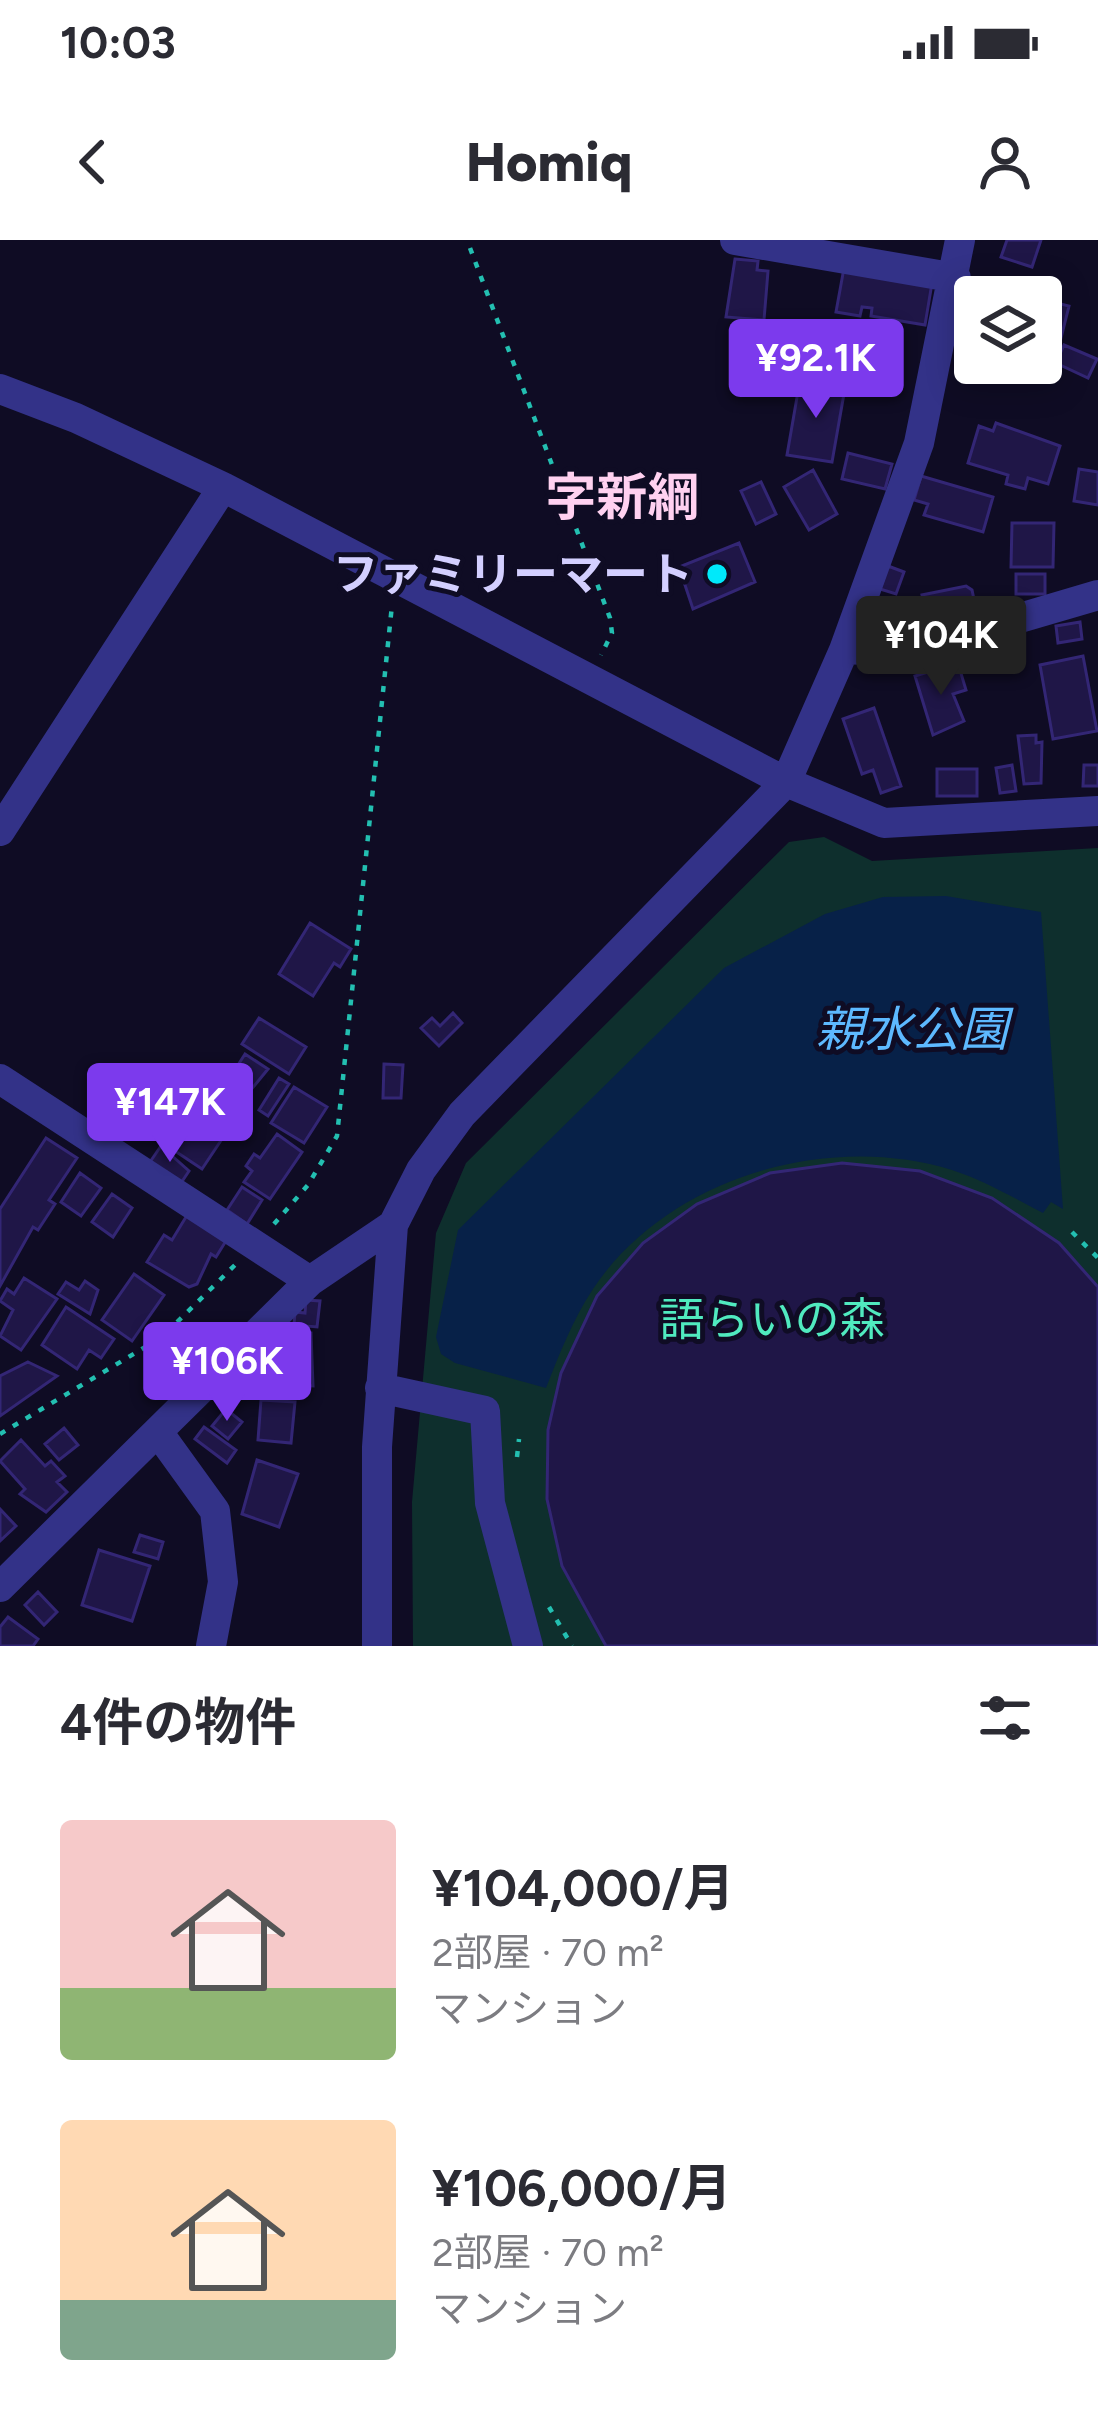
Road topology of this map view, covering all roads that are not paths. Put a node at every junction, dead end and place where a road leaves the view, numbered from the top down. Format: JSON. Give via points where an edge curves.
{"nodes":[{"id":1,"x":735,"y":240,"type":"edge"},
{"id":2,"x":960,"y":240,"type":"edge"},
{"id":3,"x":956,"y":276,"type":"edge"},
{"id":4,"x":954,"y":278,"type":"edge"},
{"id":5,"x":954,"y":287,"type":"edge"},
{"id":6,"x":0,"y":389,"type":"edge"},
{"id":7,"x":223,"y":487,"type":"junction"},
{"id":8,"x":1098,"y":595,"type":"edge"},
{"id":9,"x":844,"y":650,"type":"junction"},
{"id":10,"x":786,"y":782,"type":"junction"},
{"id":11,"x":1098,"y":811,"type":"edge"},
{"id":12,"x":0,"y":832,"type":"edge"},
{"id":13,"x":0,"y":1079,"type":"edge"},
{"id":14,"x":393,"y":1225,"type":"junction"},
{"id":15,"x":310,"y":1281,"type":"junction"},
{"id":16,"x":380,"y":1388,"type":"junction"},
{"id":17,"x":158,"y":1432,"type":"junction"},
{"id":18,"x":0,"y":1587,"type":"edge"},
{"id":19,"x":211,"y":1646,"type":"edge"},
{"id":20,"x":376,"y":1646,"type":"edge"},
{"id":21,"x":528,"y":1646,"type":"edge"}],
"edges":[{"from":1,"to":4,"type":"street"},
{"from":2,"to":3,"type":"street"},
{"from":5,"to":9,"type":"street","via":[[919,443]]},
{"from":6,"to":7,"type":"street"},
{"from":7,"to":10,"type":"street"},
{"from":7,"to":12,"type":"street"},
{"from":8,"to":9,"type":"street","via":[[921,646]]},
{"from":9,"to":10,"type":"street"},
{"from":10,"to":11,"type":"street","via":[[884,823]]},
{"from":10,"to":14,"type":"street","via":[[462,1114]]},
{"from":13,"to":15,"type":"street"},
{"from":14,"to":15,"type":"street"},
{"from":14,"to":16,"type":"street"},
{"from":15,"to":17,"type":"street"},
{"from":16,"to":20,"type":"street"},
{"from":16,"to":21,"type":"street","via":[[485,1411],[490,1503]]},
{"from":17,"to":18,"type":"street"},
{"from":17,"to":19,"type":"street","via":[[215,1510],[223,1582]]}]}
